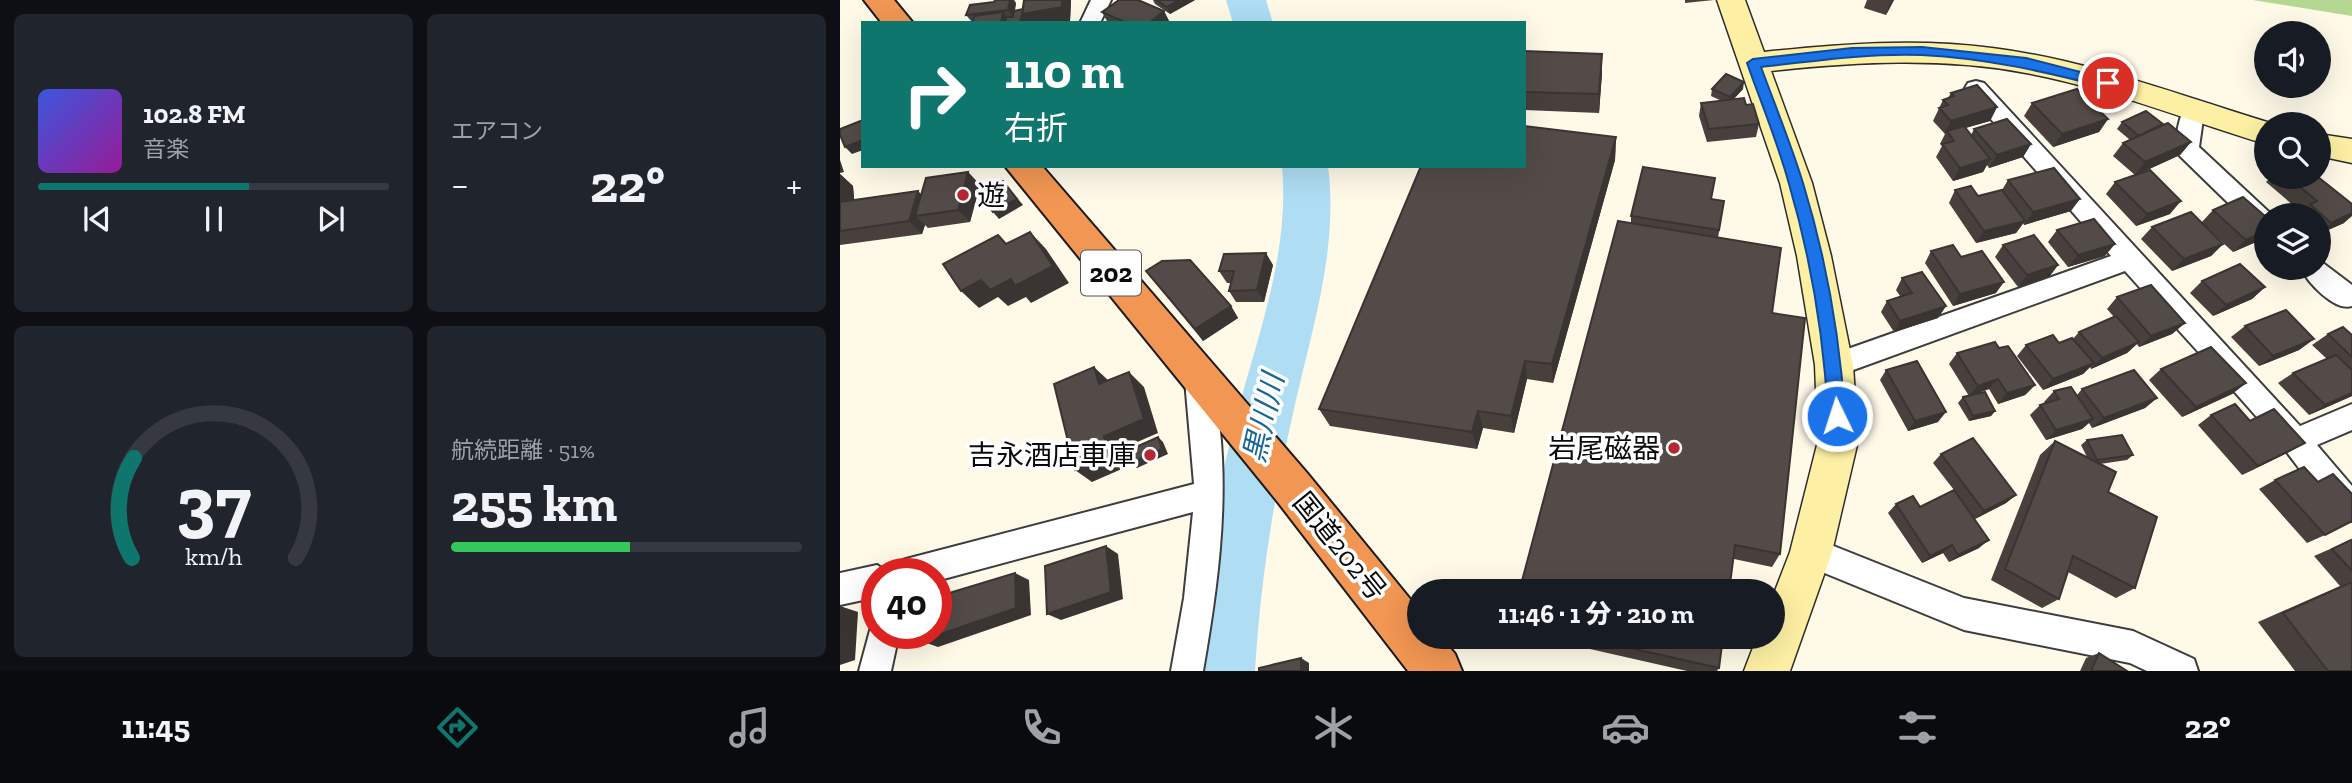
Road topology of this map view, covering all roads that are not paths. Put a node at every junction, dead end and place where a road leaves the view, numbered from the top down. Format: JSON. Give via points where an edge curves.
{"nodes":[{"id":1,"x":878,"y":0,"type":"edge"},
{"id":2,"x":1101,"y":0,"type":"edge"},
{"id":3,"x":1731,"y":0,"type":"edge"},
{"id":4,"x":896,"y":21,"type":"edge"},
{"id":5,"x":1091,"y":21,"type":"edge"},
{"id":6,"x":1753,"y":63,"type":"junction"},
{"id":7,"x":1976,"y":88,"type":"edge"},
{"id":8,"x":2193,"y":112,"type":"junction"},
{"id":9,"x":2254,"y":130,"type":"edge"},
{"id":10,"x":2331,"y":147,"type":"edge"},
{"id":11,"x":2352,"y":151,"type":"edge"},
{"id":12,"x":1023,"y":168,"type":"edge"},
{"id":13,"x":2254,"y":213,"type":"edge"},
{"id":14,"x":2128,"y":260,"type":"junction"},
{"id":15,"x":2326,"y":280,"type":"edge"},
{"id":16,"x":2352,"y":295,"type":"edge"},
{"id":17,"x":1833,"y":365,"type":"junction"},
{"id":18,"x":1199,"y":380,"type":"junction"},
{"id":19,"x":2352,"y":417,"type":"edge"},
{"id":20,"x":2296,"y":441,"type":"junction"},
{"id":21,"x":1209,"y":494,"type":"junction"},
{"id":22,"x":2352,"y":507,"type":"edge"},
{"id":23,"x":1811,"y":552,"type":"junction"},
{"id":24,"x":952,"y":562,"type":"edge"},
{"id":25,"x":861,"y":584,"type":"edge"},
{"id":26,"x":840,"y":589,"type":"edge"},
{"id":27,"x":880,"y":649,"type":"edge"},
{"id":28,"x":875,"y":671,"type":"edge"},
{"id":29,"x":1186,"y":671,"type":"edge"},
{"id":30,"x":1438,"y":671,"type":"edge"},
{"id":31,"x":1768,"y":671,"type":"edge"},
{"id":32,"x":2182,"y":671,"type":"edge"}],
"edges":[{"from":1,"to":4,"type":"highway"},
{"from":2,"to":5,"type":"street"},
{"from":3,"to":6,"type":"street"},
{"from":6,"to":8,"type":"street","via":[[1852,52],[1957,53],[2086,76]]},
{"from":6,"to":17,"type":"street","via":[[1796,183]]},
{"from":7,"to":14,"type":"street"},
{"from":8,"to":9,"type":"street"},
{"from":8,"to":13,"type":"street","via":[[2187,149]]},
{"from":10,"to":11,"type":"street"},
{"from":12,"to":18,"type":"highway","name":"国道202号","number":"202"},
{"from":14,"to":17,"type":"street"},
{"from":14,"to":20,"type":"street"},
{"from":15,"to":16,"type":"street","via":[[2346,298]]},
{"from":17,"to":23,"type":"street","via":[[1838,441]]},
{"from":18,"to":21,"type":"street","via":[[1208,425]]},
{"from":18,"to":30,"type":"highway","name":"国道202号","number":"202","via":[[1292,487]]},
{"from":19,"to":20,"type":"street"},
{"from":20,"to":22,"type":"street"},
{"from":21,"to":24,"type":"street"},
{"from":21,"to":29,"type":"street","via":[[1204,582]]},
{"from":23,"to":31,"type":"street"},
{"from":23,"to":32,"type":"street","via":[[1964,614],[2133,647]]},
{"from":25,"to":26,"type":"street"},
{"from":27,"to":28,"type":"street"}]}
